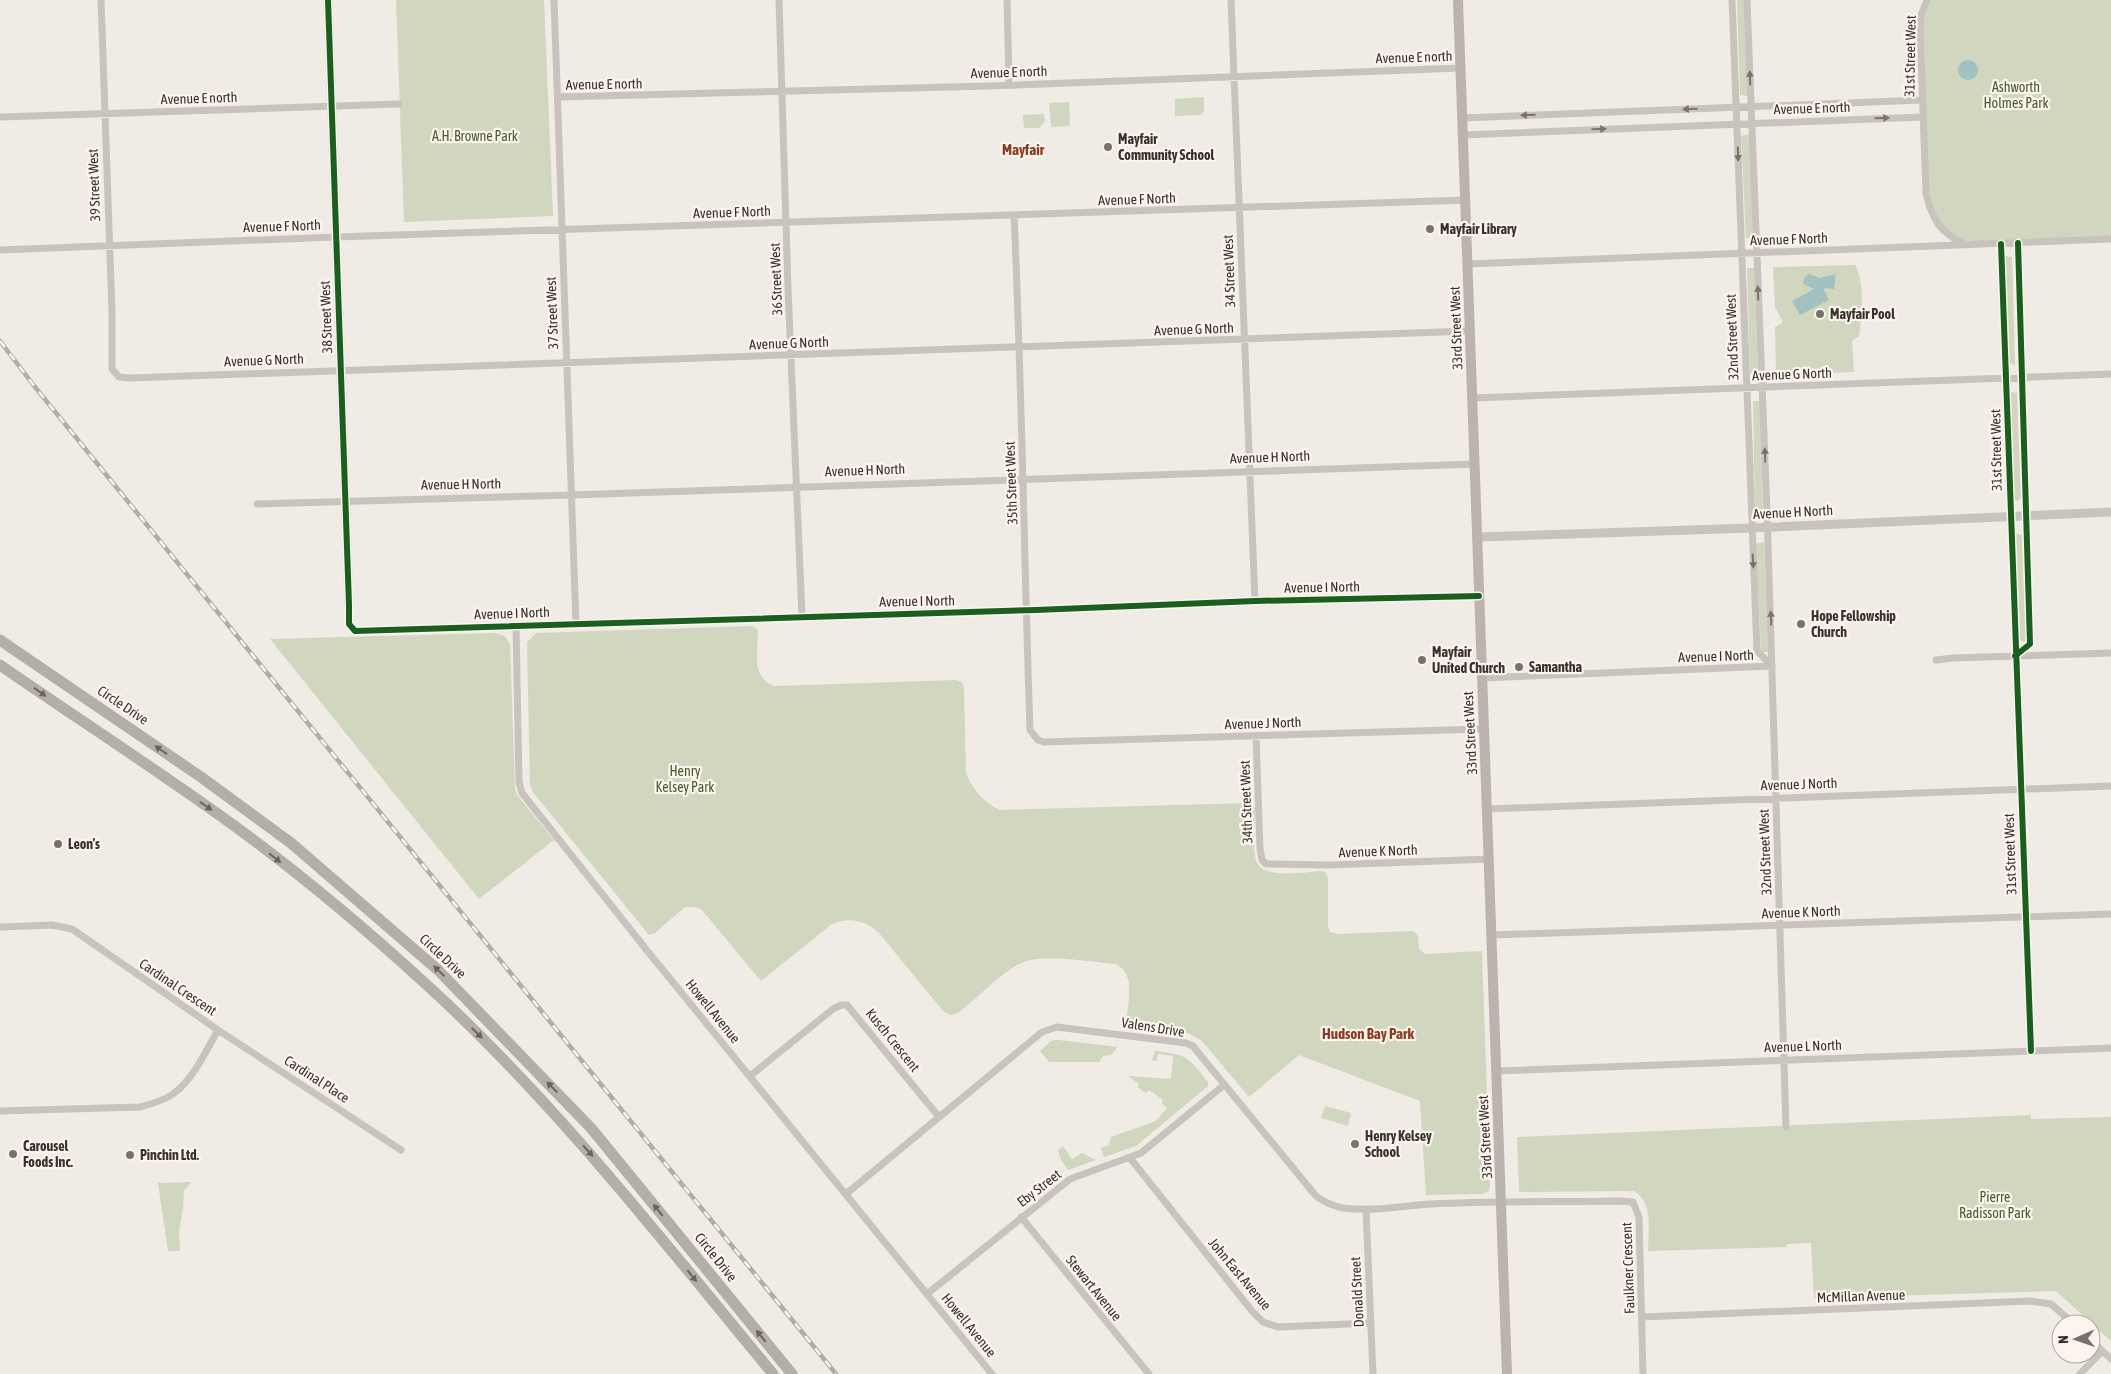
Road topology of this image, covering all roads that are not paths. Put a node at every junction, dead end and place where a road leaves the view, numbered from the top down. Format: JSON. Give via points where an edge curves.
{"nodes":[{"id":1,"x":101,"y":0,"type":"edge"},
{"id":2,"x":328,"y":0,"type":"edge"},
{"id":3,"x":554,"y":0,"type":"edge"},
{"id":4,"x":779,"y":0,"type":"edge"},
{"id":5,"x":1007,"y":0,"type":"edge"},
{"id":6,"x":1231,"y":0,"type":"edge"},
{"id":7,"x":1458,"y":0,"type":"edge"},
{"id":8,"x":1732,"y":0,"type":"edge"},
{"id":9,"x":1747,"y":0,"type":"edge"},
{"id":10,"x":1927,"y":0,"type":"edge"},
{"id":11,"x":1461,"y":68,"type":"junction"},
{"id":12,"x":1234,"y":77,"type":"junction"},
{"id":13,"x":1008,"y":84,"type":"junction"},
{"id":14,"x":783,"y":91,"type":"junction"},
{"id":15,"x":558,"y":97,"type":"junction"},
{"id":16,"x":1922,"y":100,"type":"junction"},
{"id":17,"x":398,"y":104,"type":"dead end"},
{"id":18,"x":332,"y":106,"type":"junction"},
{"id":19,"x":1736,"y":107,"type":"junction"},
{"id":20,"x":1751,"y":107,"type":"junction"},
{"id":21,"x":104,"y":114,"type":"junction"},
{"id":22,"x":0,"y":117,"type":"edge"},
{"id":23,"x":1922,"y":117,"type":"junction"},
{"id":24,"x":1463,"y":118,"type":"junction"},
{"id":25,"x":1752,"y":123,"type":"junction"},
{"id":26,"x":1737,"y":124,"type":"junction"},
{"id":27,"x":1463,"y":135,"type":"junction"},
{"id":28,"x":1466,"y":200,"type":"junction"},
{"id":29,"x":1239,"y":208,"type":"junction"},
{"id":30,"x":1014,"y":215,"type":"junction"},
{"id":31,"x":786,"y":223,"type":"junction"},
{"id":32,"x":563,"y":230,"type":"junction"},
{"id":33,"x":336,"y":237,"type":"junction"},
{"id":34,"x":2111,"y":239,"type":"edge"},
{"id":35,"x":2018,"y":243,"type":"junction"},
{"id":36,"x":2000,"y":244,"type":"junction"},
{"id":37,"x":109,"y":245,"type":"junction"},
{"id":38,"x":1967,"y":245,"type":"junction"},
{"id":39,"x":0,"y":250,"type":"edge"},
{"id":40,"x":1756,"y":253,"type":"junction"},
{"id":41,"x":1742,"y":254,"type":"junction"},
{"id":42,"x":1468,"y":264,"type":"junction"},
{"id":43,"x":1470,"y":331,"type":"junction"},
{"id":44,"x":1244,"y":340,"type":"junction"},
{"id":45,"x":1018,"y":347,"type":"junction"},
{"id":46,"x":792,"y":355,"type":"junction"},
{"id":47,"x":567,"y":362,"type":"junction"},
{"id":48,"x":112,"y":369,"type":"joint"},
{"id":49,"x":340,"y":370,"type":"junction"},
{"id":50,"x":2111,"y":374,"type":"edge"},
{"id":51,"x":2006,"y":378,"type":"junction"},
{"id":52,"x":2021,"y":378,"type":"junction"},
{"id":53,"x":1747,"y":387,"type":"junction"},
{"id":54,"x":1762,"y":387,"type":"junction"},
{"id":55,"x":1473,"y":398,"type":"junction"},
{"id":56,"x":1475,"y":464,"type":"junction"},
{"id":57,"x":1249,"y":472,"type":"junction"},
{"id":58,"x":1023,"y":478,"type":"junction"},
{"id":59,"x":798,"y":487,"type":"junction"},
{"id":60,"x":572,"y":495,"type":"junction"},
{"id":61,"x":344,"y":500,"type":"junction"},
{"id":62,"x":257,"y":504,"type":"dead end"},
{"id":63,"x":2111,"y":512,"type":"edge"},
{"id":64,"x":2026,"y":515,"type":"junction"},
{"id":65,"x":2010,"y":516,"type":"junction"},
{"id":66,"x":1768,"y":526,"type":"junction"},
{"id":67,"x":1751,"y":528,"type":"junction"},
{"id":68,"x":1477,"y":536,"type":"junction"},
{"id":69,"x":1480,"y":596,"type":"junction"},
{"id":70,"x":1255,"y":601,"type":"junction"},
{"id":71,"x":348,"y":605,"type":"joint"},
{"id":72,"x":1026,"y":610,"type":"junction"},
{"id":73,"x":802,"y":616,"type":"junction"},
{"id":74,"x":576,"y":624,"type":"junction"},
{"id":75,"x":516,"y":626,"type":"junction"},
{"id":76,"x":355,"y":630,"type":"joint"},
{"id":77,"x":0,"y":640,"type":"edge"},
{"id":78,"x":0,"y":646,"type":"edge"},
{"id":79,"x":2111,"y":653,"type":"edge"},
{"id":80,"x":21,"y":655,"type":"junction"},
{"id":81,"x":2015,"y":656,"type":"junction"},
{"id":82,"x":1936,"y":660,"type":"dead end"},
{"id":83,"x":0,"y":665,"type":"edge"},
{"id":84,"x":1772,"y":666,"type":"junction"},
{"id":85,"x":1481,"y":678,"type":"junction"},
{"id":86,"x":1483,"y":728,"type":"junction"},
{"id":87,"x":1256,"y":736,"type":"junction"},
{"id":88,"x":1044,"y":742,"type":"joint"},
{"id":89,"x":2111,"y":786,"type":"edge"},
{"id":90,"x":2020,"y":789,"type":"junction"},
{"id":91,"x":1776,"y":797,"type":"junction"},
{"id":92,"x":1487,"y":809,"type":"junction"},
{"id":93,"x":1490,"y":860,"type":"junction"},
{"id":94,"x":1266,"y":864,"type":"joint"},
{"id":95,"x":2111,"y":914,"type":"edge"},
{"id":96,"x":2026,"y":917,"type":"junction"},
{"id":97,"x":1780,"y":925,"type":"junction"},
{"id":98,"x":0,"y":927,"type":"edge"},
{"id":99,"x":1492,"y":935,"type":"junction"},
{"id":100,"x":218,"y":1030,"type":"junction"},
{"id":101,"x":2111,"y":1048,"type":"edge"},
{"id":102,"x":2031,"y":1051,"type":"junction"},
{"id":103,"x":1784,"y":1060,"type":"junction"},
{"id":104,"x":1496,"y":1071,"type":"junction"},
{"id":105,"x":750,"y":1076,"type":"junction"},
{"id":106,"x":1224,"y":1085,"type":"junction"},
{"id":107,"x":0,"y":1111,"type":"edge"},
{"id":108,"x":939,"y":1117,"type":"junction"},
{"id":109,"x":1786,"y":1127,"type":"dead end"},
{"id":110,"x":401,"y":1150,"type":"dead end"},
{"id":111,"x":1130,"y":1158,"type":"junction"},
{"id":112,"x":846,"y":1194,"type":"junction"},
{"id":113,"x":1502,"y":1202,"type":"junction"},
{"id":114,"x":1366,"y":1210,"type":"junction"},
{"id":115,"x":1021,"y":1217,"type":"junction"},
{"id":116,"x":927,"y":1294,"type":"junction"},
{"id":117,"x":2062,"y":1314,"type":"edge"},
{"id":118,"x":1642,"y":1317,"type":"junction"},
{"id":119,"x":1371,"y":1323,"type":"junction"},
{"id":120,"x":2102,"y":1351,"type":"joint"},
{"id":121,"x":2111,"y":1359,"type":"edge"},
{"id":122,"x":774,"y":1374,"type":"edge"},
{"id":123,"x":792,"y":1374,"type":"edge"},
{"id":124,"x":992,"y":1374,"type":"edge"},
{"id":125,"x":1149,"y":1374,"type":"edge"},
{"id":126,"x":1373,"y":1374,"type":"edge"},
{"id":127,"x":1507,"y":1374,"type":"edge"},
{"id":128,"x":1643,"y":1374,"type":"edge"},
{"id":129,"x":2080,"y":1374,"type":"edge"}],
"edges":[{"from":1,"to":21,"type":"street","name":"39 Street West"},
{"from":2,"to":18,"type":"street","name":"38 Street West"},
{"from":3,"to":15,"type":"street","name":"37 Street West"},
{"from":4,"to":14,"type":"street","name":"36 Street West"},
{"from":5,"to":13,"type":"street"},
{"from":6,"to":12,"type":"street","name":"34 Street West"},
{"from":7,"to":11,"type":"main road","name":"33rd Street West"},
{"from":8,"to":19,"type":"street","name":"32nd Street West"},
{"from":20,"to":9,"type":"street","name":"32nd Street West","one_way":true},
{"from":10,"to":16,"type":"street","name":"31st Street West","via":[[1921,15]]},
{"from":11,"to":12,"type":"street","name":"Avenue E north"},
{"from":11,"to":24,"type":"main road","name":"33rd Street West"},
{"from":12,"to":13,"type":"street","name":"Avenue E north"},
{"from":12,"to":29,"type":"street","name":"34 Street West"},
{"from":13,"to":14,"type":"street","name":"Avenue E north"},
{"from":14,"to":15,"type":"street","name":"Avenue E north"},
{"from":14,"to":31,"type":"street","name":"36 Street West"},
{"from":15,"to":32,"type":"street","name":"37 Street West"},
{"from":16,"to":20,"type":"street","name":"Avenue E north"},
{"from":16,"to":23,"type":"street","name":"31st Street West"},
{"from":17,"to":18,"type":"street","name":"Avenue E north"},
{"from":18,"to":21,"type":"street","name":"Avenue E north"},
{"from":18,"to":33,"type":"street","name":"38 Street West"},
{"from":19,"to":20,"type":"street","name":"Avenue E north"},
{"from":19,"to":24,"type":"street","name":"Avenue E north","one_way":true},
{"from":19,"to":26,"type":"street","name":"32nd Street West"},
{"from":20,"to":25,"type":"street","name":"32nd Street West"},
{"from":21,"to":22,"type":"street","name":"Avenue E north"},
{"from":21,"to":37,"type":"street","name":"39 Street West"},
{"from":25,"to":23,"type":"street","name":"Avenue E north","one_way":true},
{"from":23,"to":38,"type":"street","name":"31st Street West","via":[[1926,193],[1930,210],[1949,236]]},
{"from":24,"to":27,"type":"main road","name":"33rd Street West"},
{"from":25,"to":26,"type":"street","name":"Avenue E north"},
{"from":25,"to":40,"type":"street","name":"32nd Street West"},
{"from":27,"to":26,"type":"street","name":"Avenue E north","one_way":true},
{"from":26,"to":41,"type":"street","name":"32nd Street West","one_way":true},
{"from":27,"to":28,"type":"main road","name":"33rd Street West"},
{"from":28,"to":29,"type":"street","name":"Avenue F North"},
{"from":28,"to":42,"type":"main road","name":"33rd Street West"},
{"from":29,"to":30,"type":"street","name":"Avenue F North"},
{"from":29,"to":44,"type":"street","name":"34 Street West"},
{"from":30,"to":31,"type":"street","name":"Avenue F North"},
{"from":30,"to":45,"type":"street","name":"35th Street West"},
{"from":31,"to":32,"type":"street","name":"Avenue F North"},
{"from":31,"to":46,"type":"street","name":"36 Street West"},
{"from":32,"to":33,"type":"street","name":"Avenue F North"},
{"from":32,"to":47,"type":"street","name":"37 Street West"},
{"from":33,"to":37,"type":"street","name":"Avenue F North"},
{"from":33,"to":49,"type":"street","name":"38 Street West"},
{"from":34,"to":35,"type":"street","name":"Avenue F North"},
{"from":35,"to":36,"type":"street","name":"Avenue F North"},
{"from":35,"to":52,"type":"street","name":"31st Street West"},
{"from":36,"to":38,"type":"street","name":"Avenue F North"},
{"from":36,"to":51,"type":"street","name":"31st Street West"},
{"from":37,"to":39,"type":"street","name":"Avenue F North"},
{"from":37,"to":48,"type":"street","name":"39 Street West"},
{"from":38,"to":40,"type":"street","name":"Avenue F North"},
{"from":40,"to":41,"type":"street","name":"Avenue F North"},
{"from":54,"to":40,"type":"street","name":"32nd Street West","one_way":true},
{"from":41,"to":42,"type":"street","name":"Avenue F North"},
{"from":41,"to":53,"type":"street","name":"32nd Street West"},
{"from":42,"to":43,"type":"main road","name":"33rd Street West"},
{"from":43,"to":44,"type":"street","name":"Avenue G North"},
{"from":43,"to":55,"type":"main road","name":"33rd Street West"},
{"from":44,"to":45,"type":"street","name":"Avenue G North"},
{"from":44,"to":57,"type":"street","name":"34 Street West"},
{"from":45,"to":46,"type":"street","name":"Avenue G North"},
{"from":45,"to":58,"type":"street","name":"35th Street West"},
{"from":46,"to":47,"type":"street","name":"Avenue G North"},
{"from":46,"to":59,"type":"street","name":"36 Street West"},
{"from":47,"to":49,"type":"street","name":"Avenue G North"},
{"from":47,"to":60,"type":"street","name":"37 Street West"},
{"from":48,"to":49,"type":"street","name":"Avenue G North","via":[[119,377],[130,378]]},
{"from":49,"to":61,"type":"street","name":"38 Street West"},
{"from":50,"to":52,"type":"street","name":"Avenue G North"},
{"from":51,"to":52,"type":"street","name":"Avenue G North"},
{"from":51,"to":54,"type":"street","name":"Avenue G North"},
{"from":51,"to":65,"type":"street","name":"31st Street West"},
{"from":52,"to":64,"type":"street","name":"31st Street West"},
{"from":53,"to":54,"type":"street","name":"Avenue G North"},
{"from":53,"to":55,"type":"street","name":"Avenue G North"},
{"from":53,"to":67,"type":"street","name":"32nd Street West"},
{"from":66,"to":54,"type":"street","name":"32nd Street West","one_way":true},
{"from":55,"to":56,"type":"main road","name":"33rd Street West"},
{"from":56,"to":57,"type":"street","name":"Avenue H North"},
{"from":56,"to":68,"type":"main road","name":"33rd Street West"},
{"from":57,"to":58,"type":"street","name":"Avenue H North"},
{"from":57,"to":70,"type":"street","name":"34 Street West"},
{"from":58,"to":59,"type":"street","name":"Avenue H North"},
{"from":58,"to":72,"type":"street","name":"35th Street West"},
{"from":59,"to":60,"type":"street","name":"Avenue H North"},
{"from":59,"to":73,"type":"street","name":"36 Street West"},
{"from":60,"to":61,"type":"street","name":"Avenue H North"},
{"from":60,"to":74,"type":"street","name":"37 Street West"},
{"from":61,"to":62,"type":"street","name":"Avenue H North"},
{"from":61,"to":71,"type":"street","name":"38 Street West"},
{"from":63,"to":64,"type":"street","name":"Avenue H North"},
{"from":64,"to":65,"type":"street","name":"Avenue H North"},
{"from":64,"to":81,"type":"street","name":"31st Street West","via":[[2030,644]]},
{"from":65,"to":66,"type":"street","name":"Avenue H North"},
{"from":65,"to":81,"type":"street","name":"31st Street West"},
{"from":66,"to":67,"type":"street","name":"Avenue H North"},
{"from":84,"to":66,"type":"street","name":"32nd Street West","one_way":true},
{"from":67,"to":68,"type":"street","name":"Avenue H North"},
{"from":67,"to":84,"type":"street","name":"32nd Street West","one_way":true,"via":[[1757,651]]},
{"from":68,"to":69,"type":"main road","name":"33rd Street West"},
{"from":69,"to":70,"type":"street","name":"Avenue I North"},
{"from":69,"to":85,"type":"main road","name":"33rd Street West"},
{"from":70,"to":72,"type":"street","name":"Avenue I North"},
{"from":71,"to":76,"type":"street","name":"38 Street West","via":[[350,624]]},
{"from":72,"to":73,"type":"street","name":"Avenue I North"},
{"from":72,"to":88,"type":"street","name":"35th Street West","via":[[1030,730]]},
{"from":73,"to":74,"type":"street","name":"Avenue I North"},
{"from":74,"to":75,"type":"street","name":"Avenue I North"},
{"from":75,"to":76,"type":"street","name":"Avenue I North"},
{"from":75,"to":105,"type":"street","name":"Howell Avenue","via":[[519,782],[522,793]]},
{"from":77,"to":80,"type":"highway","name":"Circle Drive"},
{"from":78,"to":80,"type":"highway"},
{"from":79,"to":81,"type":"street"},
{"from":123,"to":80,"type":"highway","name":"Circle Drive","one_way":true,"via":[[591,1128],[438,970],[291,843]]},
{"from":81,"to":82,"type":"street"},
{"from":81,"to":90,"type":"street","name":"31st Street West"},
{"from":83,"to":122,"type":"highway","one_way":true,"via":[[237,828],[370,934],[429,987],[490,1045],[594,1157]]},
{"from":84,"to":85,"type":"street","name":"Avenue I North"},
{"from":84,"to":91,"type":"street","name":"32nd Street West"},
{"from":85,"to":86,"type":"main road","name":"33rd Street West"},
{"from":86,"to":87,"type":"street","name":"Avenue J North"},
{"from":86,"to":92,"type":"main road","name":"33rd Street West"},
{"from":87,"to":88,"type":"street","name":"Avenue J North"},
{"from":87,"to":94,"type":"street","name":"34th Street West","via":[[1260,848]]},
{"from":89,"to":90,"type":"street","name":"Avenue J North"},
{"from":90,"to":91,"type":"street","name":"Avenue J North"},
{"from":90,"to":96,"type":"street","name":"31st Street West"},
{"from":91,"to":92,"type":"street","name":"Avenue J North"},
{"from":91,"to":97,"type":"street","name":"32nd Street West"},
{"from":92,"to":93,"type":"main road","name":"33rd Street West"},
{"from":93,"to":94,"type":"street","name":"Avenue K North"},
{"from":93,"to":99,"type":"main road","name":"33rd Street West"},
{"from":95,"to":96,"type":"street","name":"Avenue K North"},
{"from":96,"to":97,"type":"street","name":"Avenue K North"},
{"from":96,"to":102,"type":"street","name":"31st Street West"},
{"from":97,"to":99,"type":"street","name":"Avenue K North"},
{"from":97,"to":103,"type":"street","name":"32nd Street West"},
{"from":98,"to":100,"type":"street","name":"Cardinal Crescent","via":[[52,925],[72,929]]},
{"from":99,"to":104,"type":"main road","name":"33rd Street West"},
{"from":100,"to":107,"type":"street","name":"Cardinal Crescent","via":[[186,1081],[174,1094],[159,1102],[140,1106]]},
{"from":100,"to":110,"type":"street","name":"Cardinal Place"},
{"from":101,"to":102,"type":"street","name":"Avenue L North"},
{"from":102,"to":103,"type":"street","name":"Avenue L North"},
{"from":103,"to":104,"type":"street","name":"Avenue L North"},
{"from":103,"to":109,"type":"street","name":"32nd Street West"},
{"from":104,"to":113,"type":"main road","name":"33rd Street West"},
{"from":105,"to":108,"type":"street","name":"Kusch Crescent","via":[[833,1009],[847,1005]]},
{"from":105,"to":112,"type":"street","name":"Howell Avenue"},
{"from":106,"to":108,"type":"street","name":"Valens Drive","via":[[1193,1046],[1186,1043],[1057,1027],[1042,1032]]},
{"from":106,"to":111,"type":"street","name":"Eby Street","via":[[1141,1153]]},
{"from":106,"to":114,"type":"street","name":"Valens Drive","via":[[1316,1196],[1335,1206]]},
{"from":108,"to":112,"type":"street","name":"Valens Drive"},
{"from":111,"to":115,"type":"street","name":"Eby Street","via":[[1070,1179]]},
{"from":111,"to":119,"type":"street","name":"John East Avenue","via":[[1263,1322],[1278,1327]]},
{"from":112,"to":116,"type":"street","name":"Howell Avenue"},
{"from":113,"to":114,"type":"street","name":"Valens Drive"},
{"from":113,"to":118,"type":"street","name":"Faulkner Crescent","via":[[1633,1202],[1639,1217]]},
{"from":113,"to":127,"type":"main road","name":"33rd Street West"},
{"from":114,"to":119,"type":"street","name":"Donald Street"},
{"from":115,"to":116,"type":"street","name":"Eby Street"},
{"from":115,"to":125,"type":"street","name":"Stewart Avenue"},
{"from":116,"to":124,"type":"street","name":"Howell Avenue"},
{"from":117,"to":118,"type":"street","name":"McMillan Avenue","via":[[2051,1304],[2030,1302]]},
{"from":118,"to":128,"type":"street","name":"Faulkner Crescent"},
{"from":119,"to":126,"type":"street","name":"Donald Street"},
{"from":120,"to":121,"type":"street"},
{"from":120,"to":129,"type":"street"}]}
